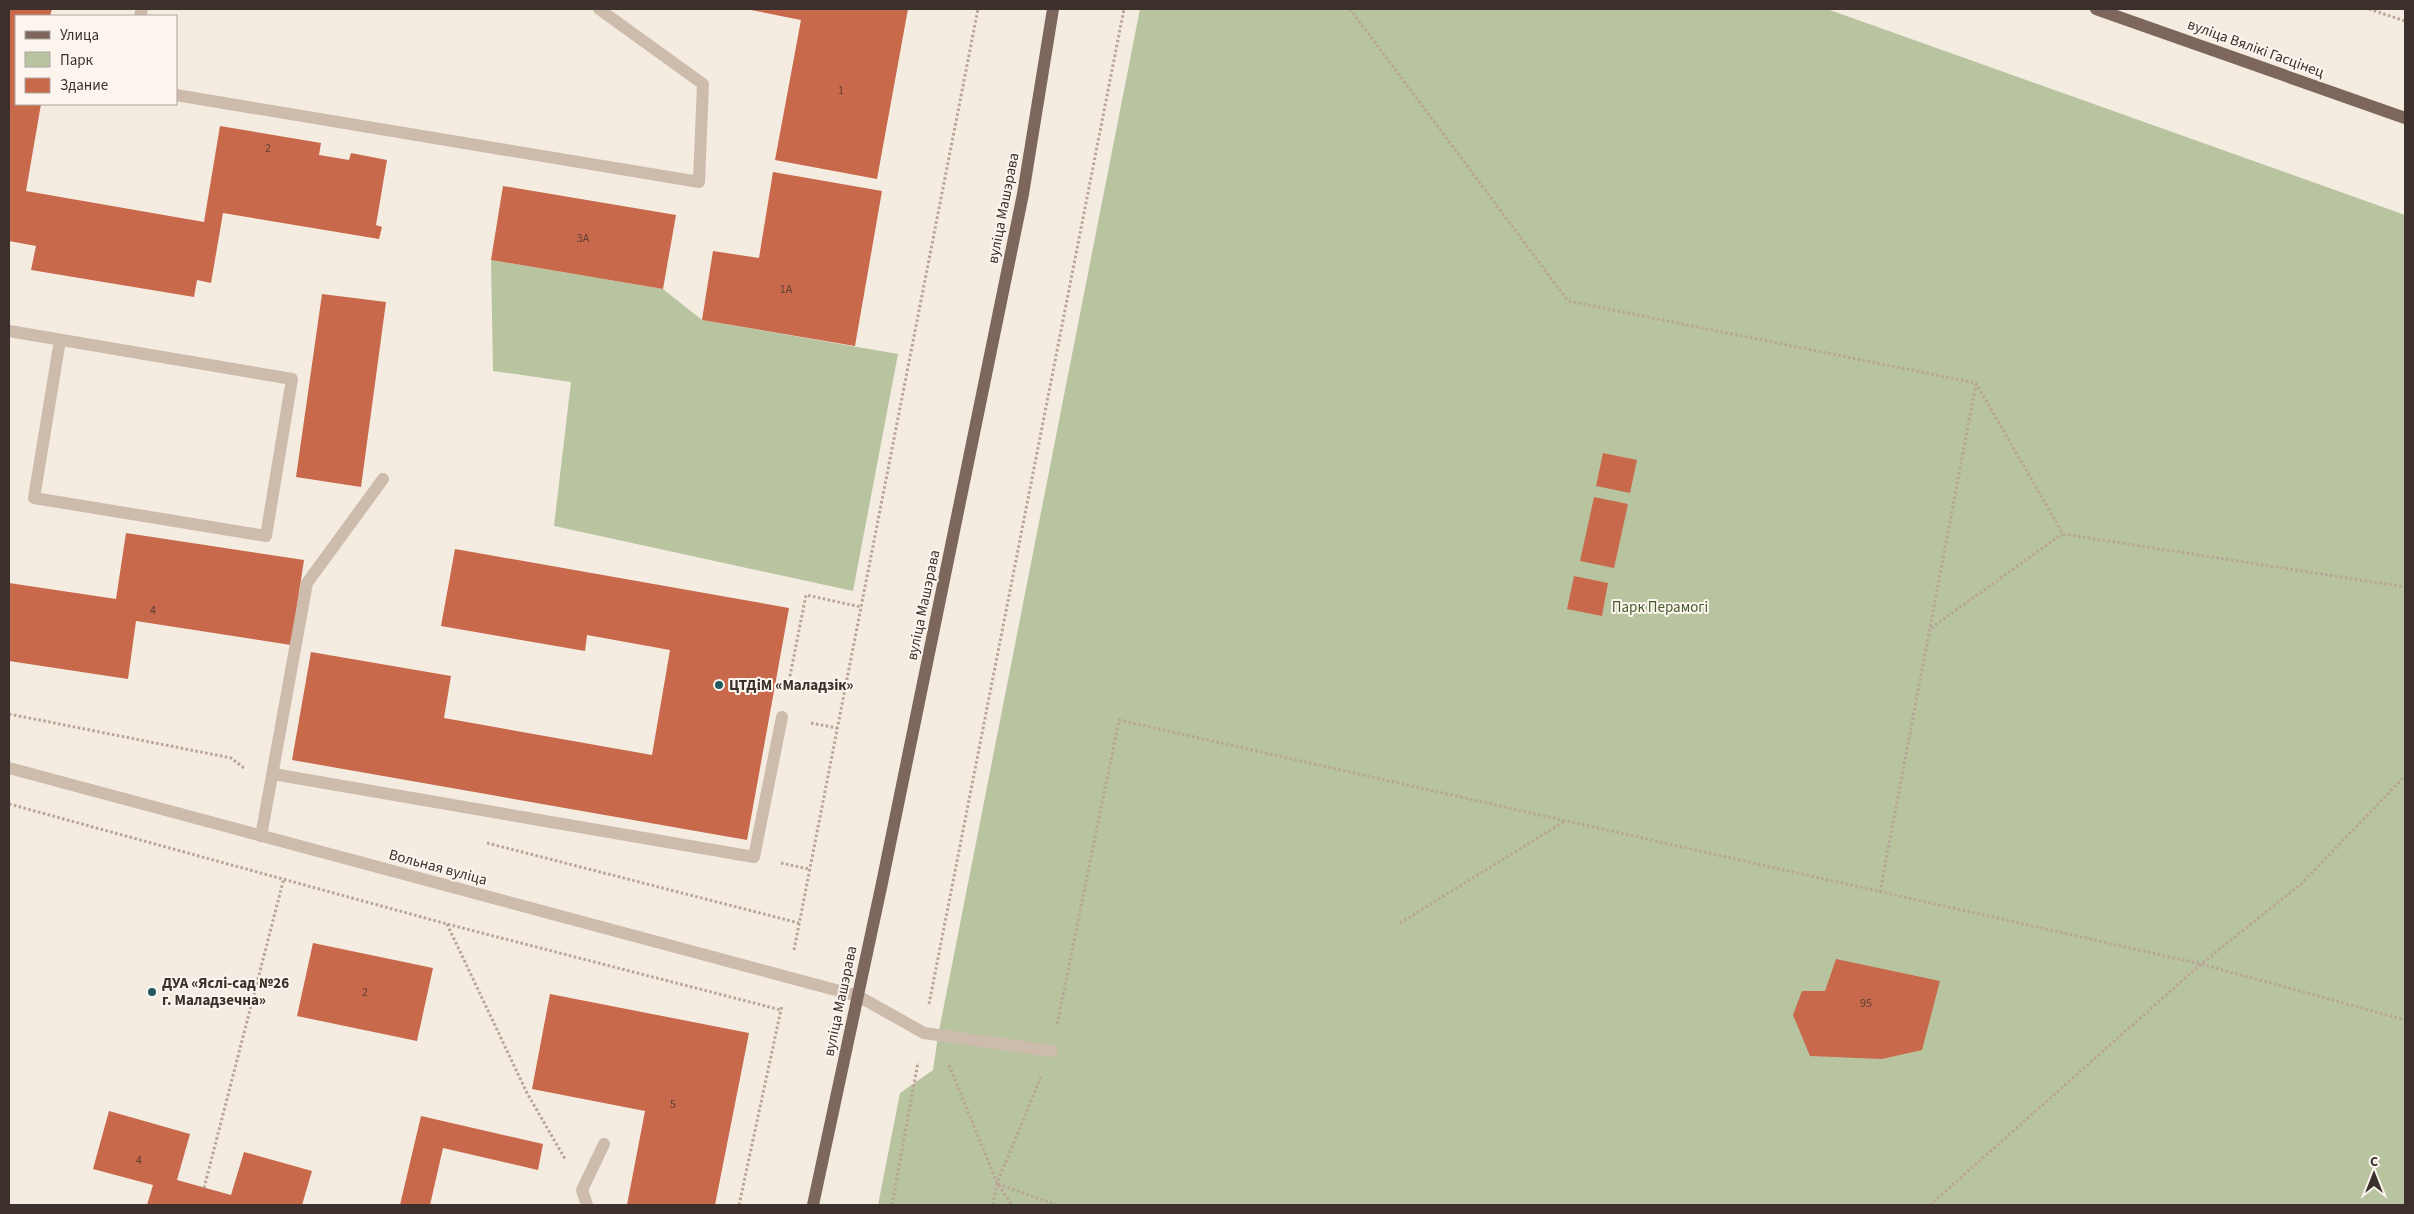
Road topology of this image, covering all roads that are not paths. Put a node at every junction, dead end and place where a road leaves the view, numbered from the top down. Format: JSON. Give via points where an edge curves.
{"nodes":[{"id":1,"x":599,"y":9,"type":"edge"},
{"id":2,"x":1053,"y":9,"type":"edge"},
{"id":3,"x":2096,"y":9,"type":"edge"},
{"id":4,"x":178,"y":95,"type":"edge"},
{"id":5,"x":2405,"y":118,"type":"edge"},
{"id":6,"x":9,"y":331,"type":"edge"},
{"id":7,"x":60,"y":340,"type":"junction"},
{"id":8,"x":383,"y":479,"type":"dead end"},
{"id":9,"x":782,"y":717,"type":"road end"},
{"id":10,"x":9,"y":768,"type":"edge"},
{"id":11,"x":272,"y":774,"type":"junction"},
{"id":12,"x":261,"y":836,"type":"junction"},
{"id":13,"x":858,"y":996,"type":"junction"},
{"id":14,"x":1052,"y":1051,"type":"road end"},
{"id":15,"x":604,"y":1144,"type":"dead end"},
{"id":16,"x":587,"y":1205,"type":"edge"},
{"id":17,"x":813,"y":1205,"type":"edge"}],
"edges":[{"from":1,"to":4,"type":"street","via":[[703,84],[699,182]]},
{"from":2,"to":13,"type":"main road","name":"вуліца Машэрава","via":[[1023,194]]},
{"from":3,"to":5,"type":"main road","name":"вуліца Вялікі Гасцінец"},
{"from":6,"to":7,"type":"street"},
{"from":7,"to":7,"type":"street","via":[[34,498],[266,536],[292,378]]},
{"from":8,"to":11,"type":"street","via":[[307,582]]},
{"from":9,"to":11,"type":"street","via":[[754,857]]},
{"from":10,"to":12,"type":"street","name":"Вольная вуліца"},
{"from":11,"to":12,"type":"street"},
{"from":12,"to":13,"type":"street","name":"Вольная вуліца"},
{"from":13,"to":14,"type":"street","name":"Вольная вуліца","via":[[924,1033]]},
{"from":13,"to":17,"type":"main road","name":"вуліца Машэрава"},
{"from":15,"to":16,"type":"street","via":[[582,1190]]}]}
